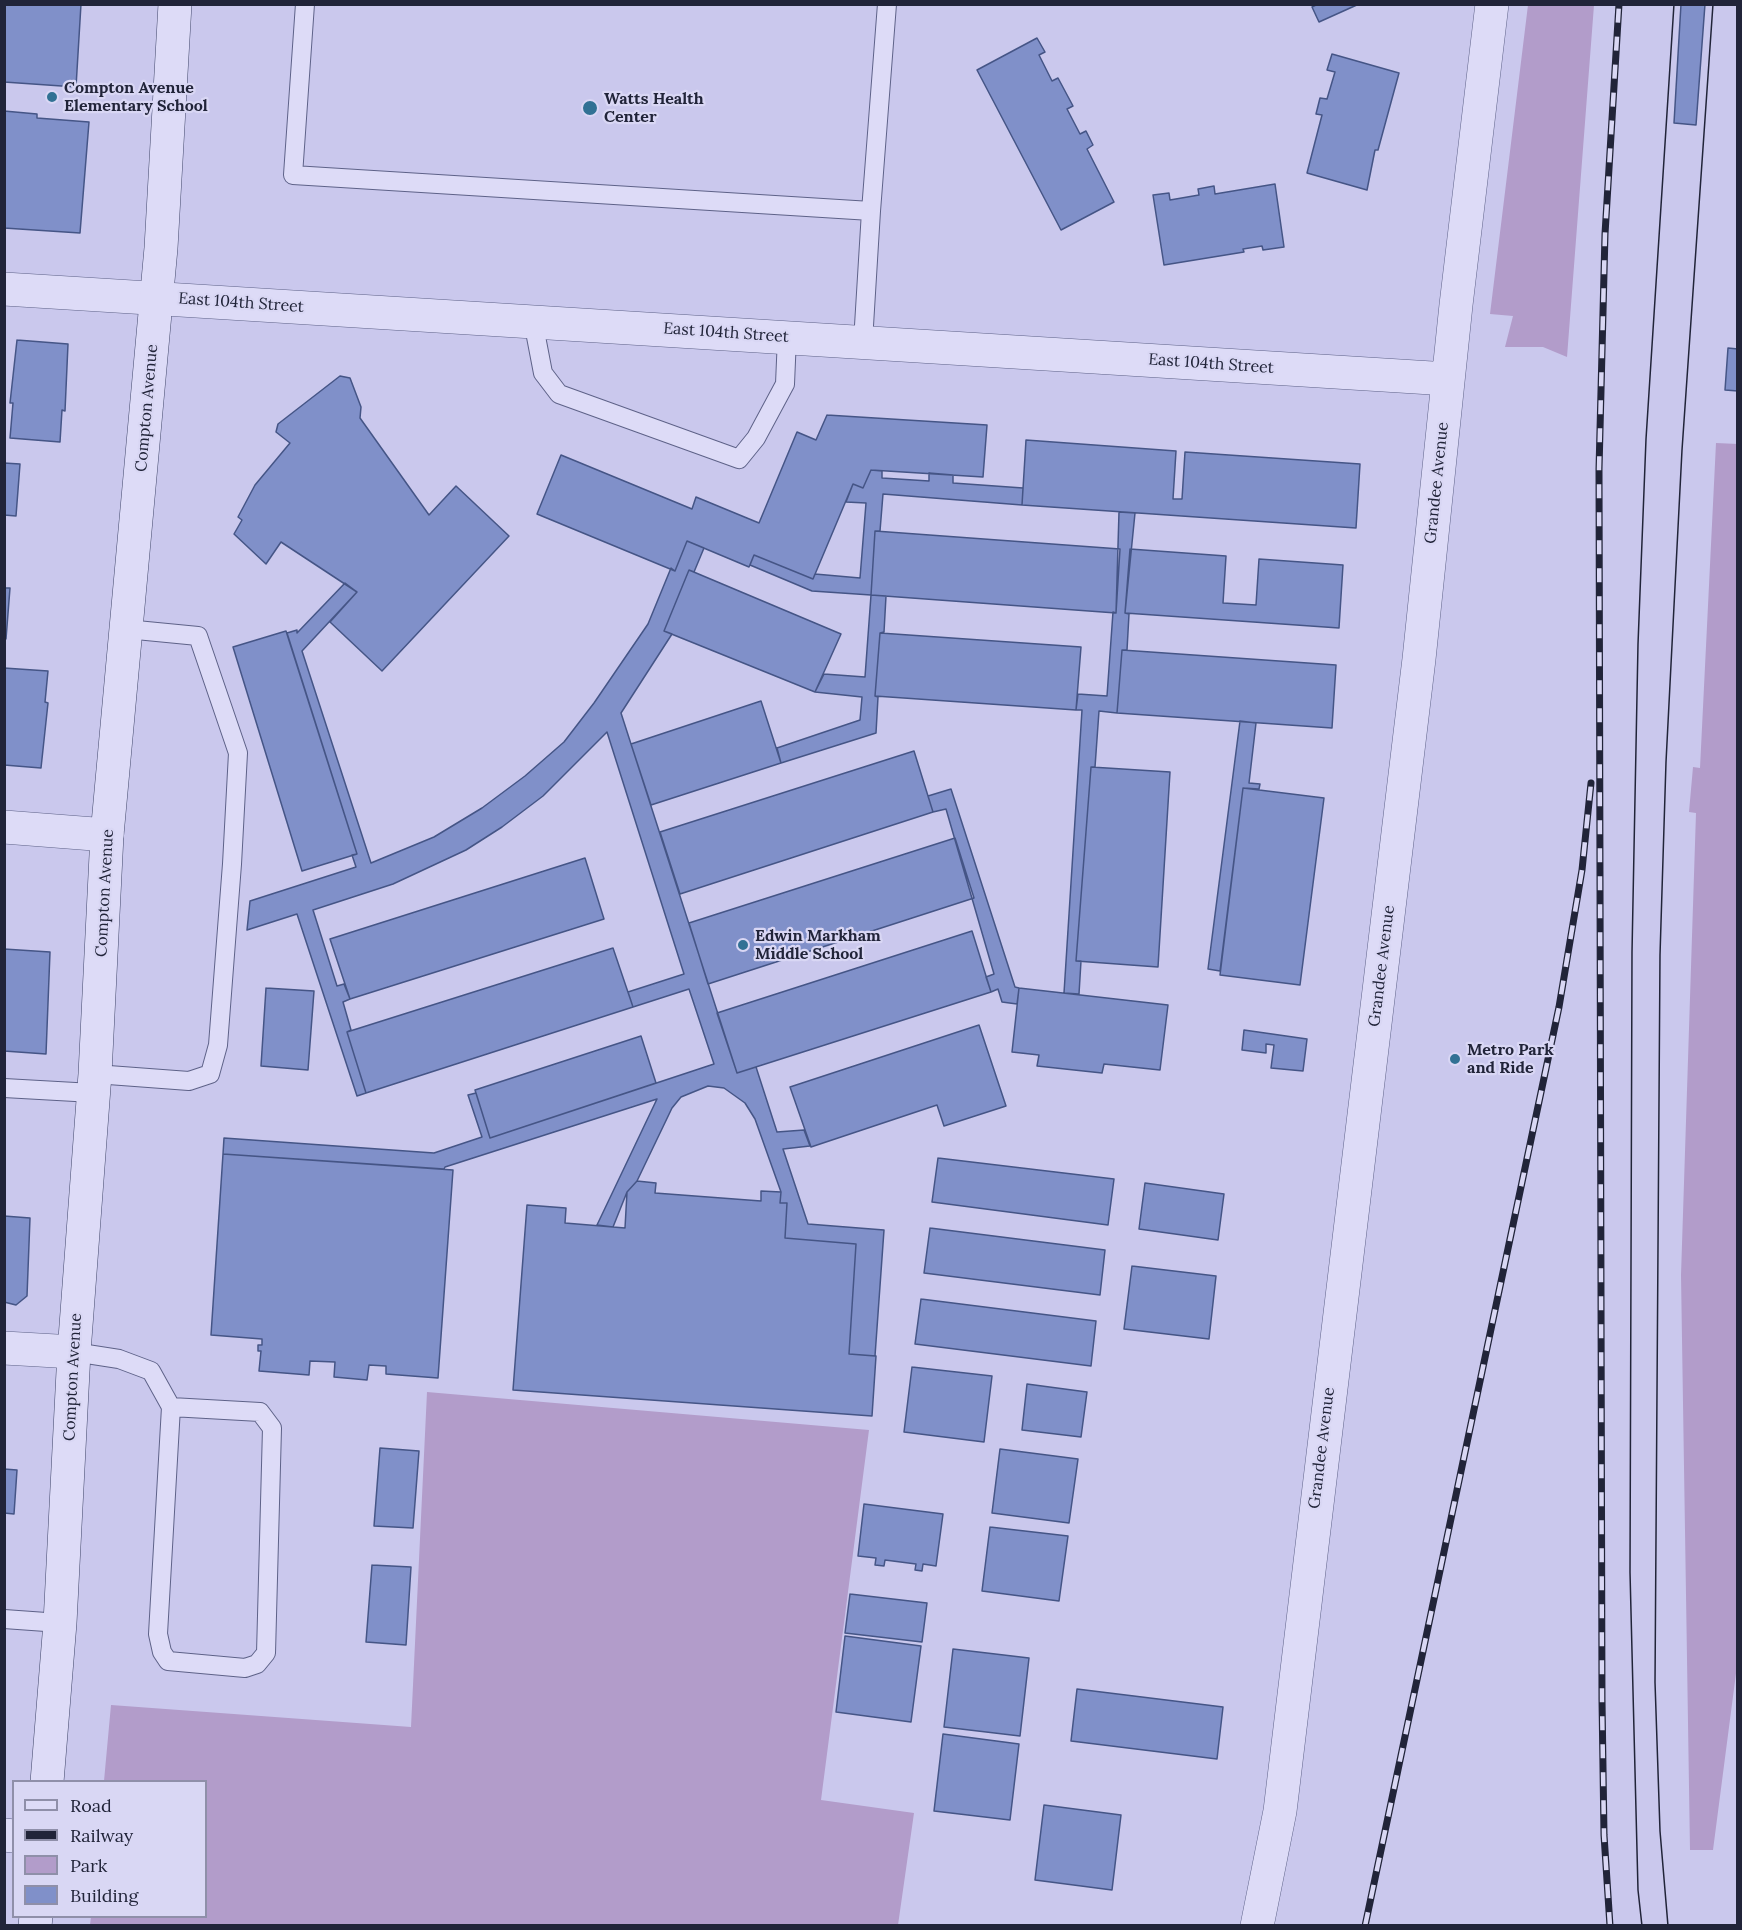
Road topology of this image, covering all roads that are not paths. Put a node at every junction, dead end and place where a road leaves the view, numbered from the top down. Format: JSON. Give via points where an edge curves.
{"nodes":[{"id":1,"x":175,"y":4,"type":"edge"},
{"id":2,"x":305,"y":4,"type":"edge"},
{"id":3,"x":887,"y":4,"type":"edge"},
{"id":4,"x":1492,"y":4,"type":"edge"},
{"id":5,"x":871,"y":211,"type":"junction"},
{"id":6,"x":4,"y":289,"type":"edge"},
{"id":7,"x":156,"y":298,"type":"junction"},
{"id":8,"x":533,"y":321,"type":"junction"},
{"id":9,"x":787,"y":337,"type":"junction"},
{"id":10,"x":863,"y":342,"type":"junction"},
{"id":11,"x":1448,"y":379,"type":"junction"},
{"id":12,"x":126,"y":629,"type":"junction"},
{"id":13,"x":4,"y":827,"type":"edge"},
{"id":14,"x":107,"y":835,"type":"junction"},
{"id":15,"x":94,"y":1084,"type":"junction"},
{"id":16,"x":4,"y":1088,"type":"edge"},
{"id":17,"x":4,"y":1348,"type":"edge"},
{"id":18,"x":74,"y":1353,"type":"junction"},
{"id":19,"x":171,"y":1407,"type":"junction"},
{"id":20,"x":4,"y":1619,"type":"edge"},
{"id":21,"x":60,"y":1623,"type":"junction"},
{"id":22,"x":47,"y":1780,"type":"edge"},
{"id":23,"x":1257,"y":1926,"type":"edge"}],
"edges":[{"from":1,"to":7,"type":"street","name":"Compton Avenue"},
{"from":2,"to":5,"type":"lane","via":[[293,175]]},
{"from":3,"to":5,"type":"lane"},
{"from":4,"to":11,"type":"street","name":"Grandee Avenue"},
{"from":5,"to":10,"type":"lane"},
{"from":6,"to":7,"type":"street","name":"East 104th Street"},
{"from":7,"to":8,"type":"street","name":"East 104th Street"},
{"from":7,"to":12,"type":"street","name":"Compton Avenue"},
{"from":8,"to":9,"type":"street","name":"East 104th Street"},
{"from":8,"to":9,"type":"lane","via":[[543,374],[559,394],[739,459],[756,438],[785,384]]},
{"from":9,"to":10,"type":"street","name":"East 104th Street"},
{"from":10,"to":11,"type":"street","name":"East 104th Street"},
{"from":11,"to":23,"type":"street","name":"Grandee Avenue","via":[[1418,670],[1280,1811]]},
{"from":12,"to":14,"type":"street","name":"Compton Avenue"},
{"from":12,"to":15,"type":"lane","via":[[198,636],[238,753],[232,864],[218,1045],[210,1074],[189,1081]]},
{"from":13,"to":14,"type":"street"},
{"from":14,"to":15,"type":"street","name":"Compton Avenue"},
{"from":15,"to":16,"type":"lane"},
{"from":15,"to":18,"type":"street","name":"Compton Avenue"},
{"from":17,"to":18,"type":"street"},
{"from":18,"to":19,"type":"lane","via":[[118,1359],[151,1371]]},
{"from":18,"to":21,"type":"street","name":"Compton Avenue"},
{"from":19,"to":19,"type":"lane","via":[[158,1634],[162,1653],[168,1661],[245,1668],[257,1664],[266,1653],[272,1428],[260,1412]]},
{"from":20,"to":21,"type":"lane"},
{"from":21,"to":22,"type":"street","name":"Compton Avenue"}]}
